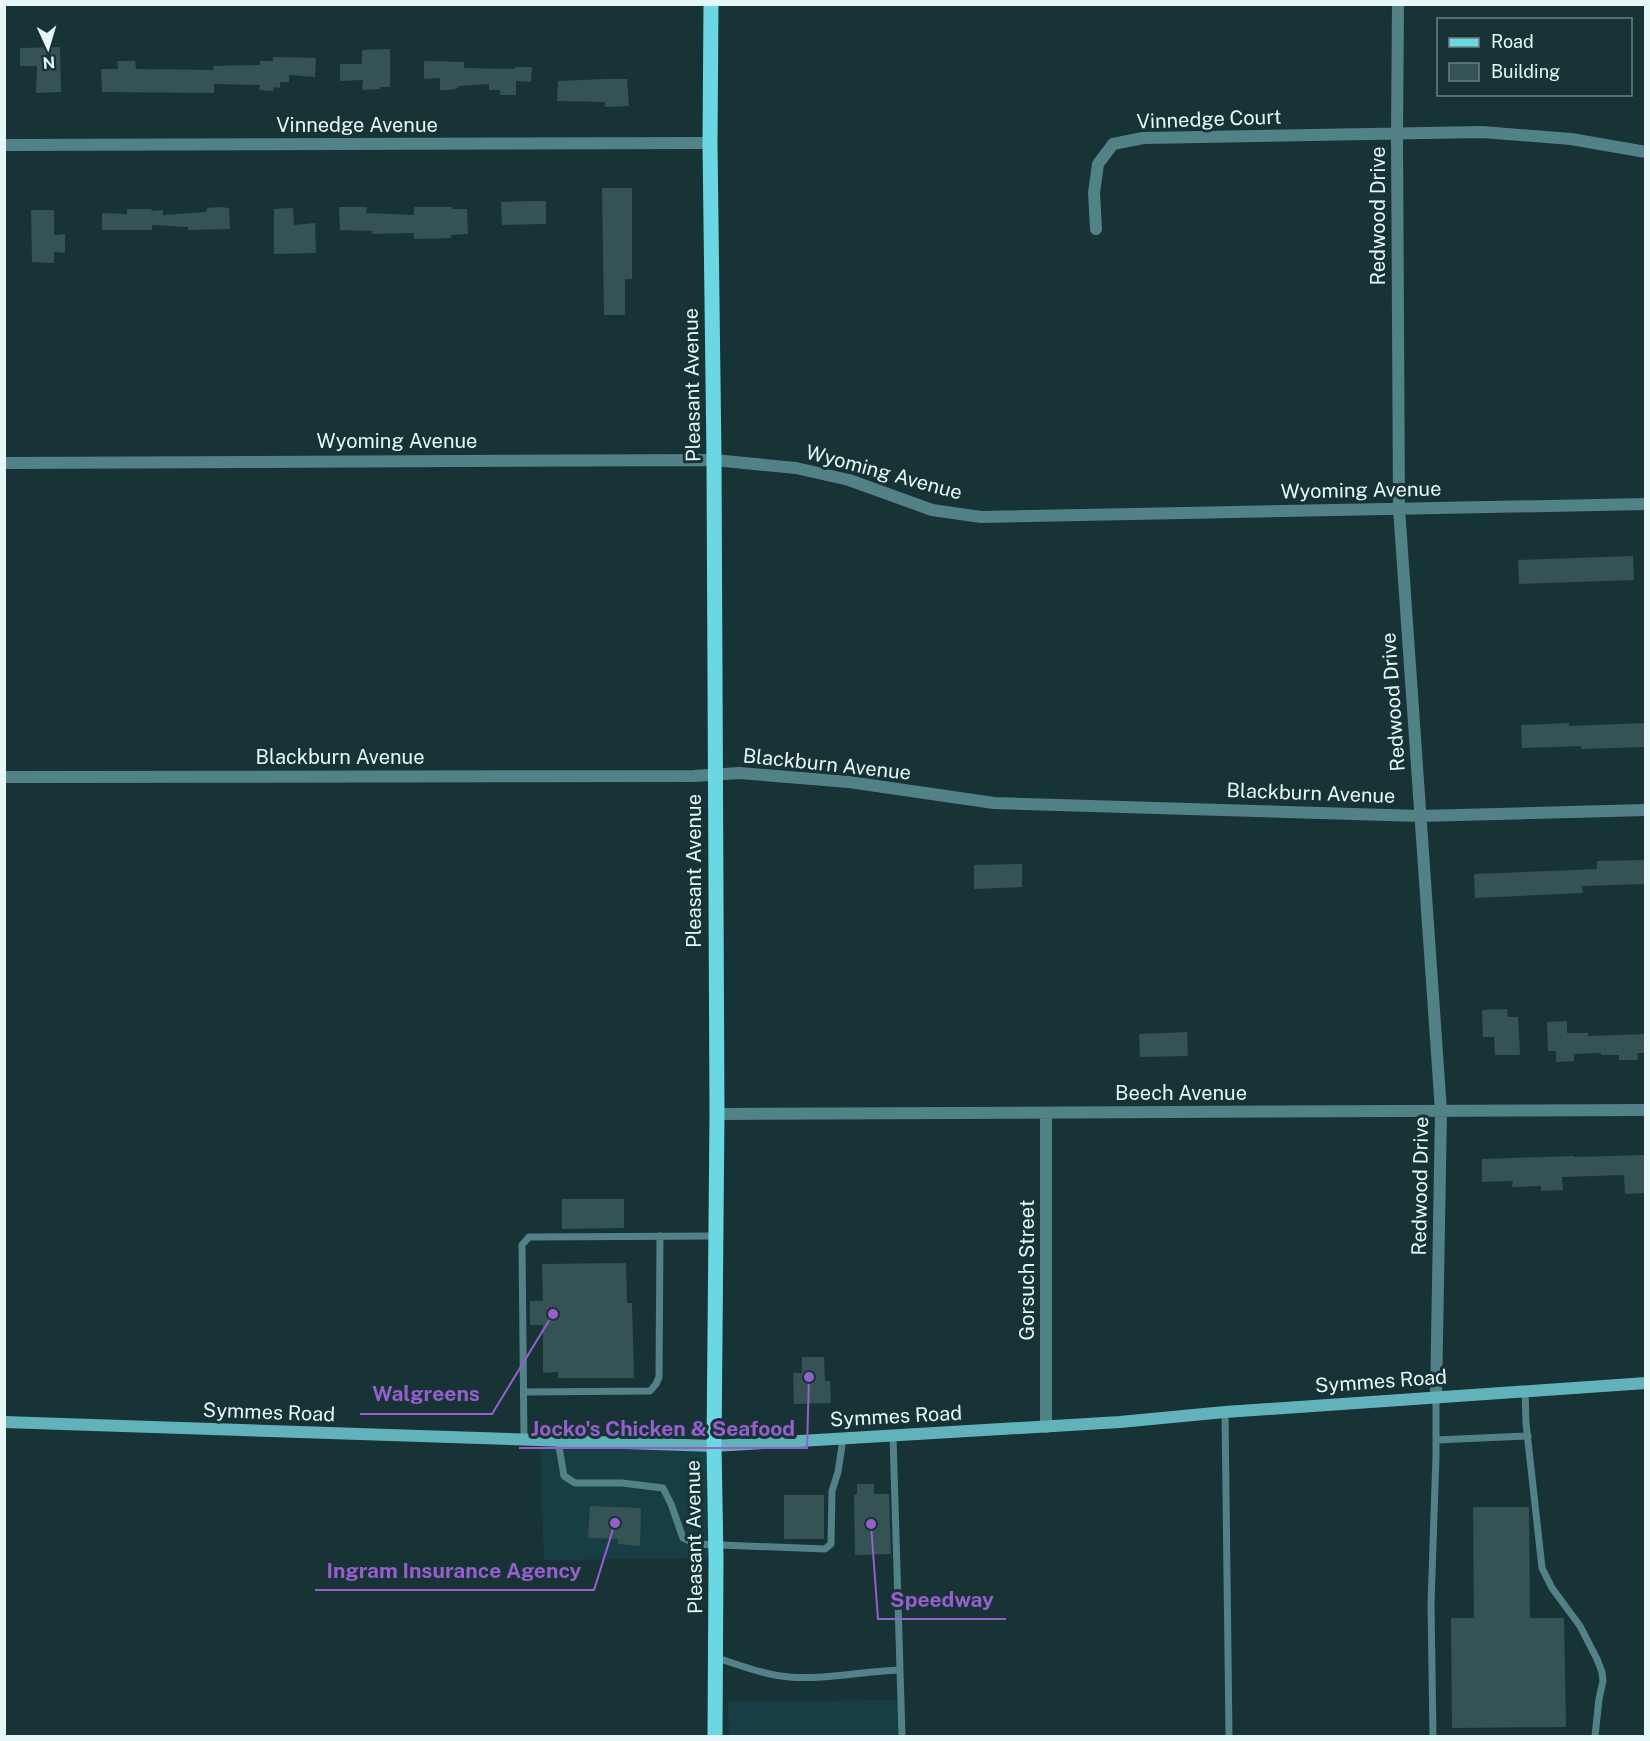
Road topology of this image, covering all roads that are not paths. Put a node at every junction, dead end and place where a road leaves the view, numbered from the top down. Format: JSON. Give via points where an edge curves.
{"nodes":[{"id":1,"x":711,"y":4,"type":"edge"},
{"id":2,"x":1398,"y":4,"type":"edge"},
{"id":3,"x":1397,"y":134,"type":"junction"},
{"id":4,"x":710,"y":143,"type":"junction"},
{"id":5,"x":4,"y":145,"type":"edge"},
{"id":6,"x":1646,"y":152,"type":"edge"},
{"id":7,"x":1096,"y":229,"type":"dead end"},
{"id":8,"x":714,"y":460,"type":"junction"},
{"id":9,"x":4,"y":463,"type":"edge"},
{"id":10,"x":1646,"y":504,"type":"edge"},
{"id":11,"x":1399,"y":508,"type":"junction"},
{"id":12,"x":715,"y":775,"type":"junction"},
{"id":13,"x":4,"y":777,"type":"edge"},
{"id":14,"x":1646,"y":810,"type":"edge"},
{"id":15,"x":1420,"y":816,"type":"junction"},
{"id":16,"x":1646,"y":1110,"type":"edge"},
{"id":17,"x":1441,"y":1111,"type":"junction"},
{"id":18,"x":717,"y":1114,"type":"junction"},
{"id":19,"x":1046,"y":1114,"type":"junction"},
{"id":20,"x":660,"y":1236,"type":"junction"},
{"id":21,"x":716,"y":1236,"type":"junction"},
{"id":22,"x":1646,"y":1383,"type":"edge"},
{"id":23,"x":1525,"y":1391,"type":"junction"},
{"id":24,"x":524,"y":1392,"type":"junction"},
{"id":25,"x":1436,"y":1397,"type":"junction"},
{"id":26,"x":1225,"y":1412,"type":"junction"},
{"id":27,"x":4,"y":1422,"type":"edge"},
{"id":28,"x":1046,"y":1427,"type":"junction"},
{"id":29,"x":893,"y":1436,"type":"junction"},
{"id":30,"x":1528,"y":1436,"type":"junction"},
{"id":31,"x":843,"y":1439,"type":"junction"},
{"id":32,"x":524,"y":1440,"type":"junction"},
{"id":33,"x":1436,"y":1440,"type":"junction"},
{"id":34,"x":558,"y":1441,"type":"junction"},
{"id":35,"x":714,"y":1446,"type":"junction"},
{"id":36,"x":716,"y":1544,"type":"junction"},
{"id":37,"x":715,"y":1657,"type":"junction"},
{"id":38,"x":900,"y":1670,"type":"junction"},
{"id":39,"x":715,"y":1737,"type":"edge"},
{"id":40,"x":902,"y":1737,"type":"edge"},
{"id":41,"x":1230,"y":1737,"type":"edge"},
{"id":42,"x":1433,"y":1737,"type":"edge"},
{"id":43,"x":1595,"y":1737,"type":"edge"}],
"edges":[{"from":1,"to":4,"type":"main road","name":"Pleasant Avenue"},
{"from":2,"to":3,"type":"street","name":"Redwood Drive"},
{"from":3,"to":6,"type":"street","via":[[1527,135]]},
{"from":3,"to":7,"type":"street","name":"Vinnedge Court","via":[[1143,138],[1113,144],[1098,164],[1094,193]]},
{"from":3,"to":11,"type":"street","name":"Redwood Drive"},
{"from":4,"to":5,"type":"street","name":"Vinnedge Avenue"},
{"from":4,"to":8,"type":"main road","name":"Pleasant Avenue"},
{"from":8,"to":9,"type":"street","name":"Wyoming Avenue"},
{"from":8,"to":11,"type":"street","name":"Wyoming Avenue","via":[[796,468],[849,480],[932,510],[981,517]]},
{"from":8,"to":12,"type":"main road","name":"Pleasant Avenue"},
{"from":10,"to":11,"type":"street","name":"Wyoming Avenue"},
{"from":11,"to":15,"type":"street","name":"Redwood Drive"},
{"from":12,"to":13,"type":"street","name":"Blackburn Avenue"},
{"from":12,"to":15,"type":"street","name":"Blackburn Avenue","via":[[739,773],[849,782],[994,803]]},
{"from":12,"to":18,"type":"main road","name":"Pleasant Avenue"},
{"from":14,"to":15,"type":"street","name":"Blackburn Avenue"},
{"from":15,"to":17,"type":"street","name":"Redwood Drive"},
{"from":16,"to":17,"type":"street","name":"Beech Avenue"},
{"from":17,"to":19,"type":"street","name":"Beech Avenue"},
{"from":17,"to":25,"type":"street","name":"Redwood Drive"},
{"from":18,"to":19,"type":"street","name":"Beech Avenue"},
{"from":18,"to":21,"type":"main road","name":"Pleasant Avenue"},
{"from":19,"to":28,"type":"street","name":"Gorsuch Street"},
{"from":20,"to":21,"type":"lane"},
{"from":20,"to":24,"type":"lane","via":[[659,1377],[650,1391]]},
{"from":20,"to":24,"type":"lane","via":[[529,1237],[522,1245]]},
{"from":21,"to":35,"type":"main road","name":"Pleasant Avenue"},
{"from":22,"to":23,"type":"street","name":"Symmes Road"},
{"from":23,"to":25,"type":"street","name":"Symmes Road"},
{"from":23,"to":30,"type":"lane"},
{"from":24,"to":32,"type":"lane"},
{"from":25,"to":26,"type":"street","name":"Symmes Road"},
{"from":25,"to":33,"type":"lane"},
{"from":26,"to":28,"type":"street","name":"Symmes Road"},
{"from":26,"to":41,"type":"lane"},
{"from":27,"to":32,"type":"street","name":"Symmes Road"},
{"from":28,"to":29,"type":"street","name":"Symmes Road"},
{"from":29,"to":31,"type":"street","name":"Symmes Road"},
{"from":29,"to":38,"type":"lane"},
{"from":30,"to":33,"type":"lane"},
{"from":30,"to":43,"type":"lane","via":[[1542,1568],[1580,1626],[1602,1672]]},
{"from":31,"to":35,"type":"street","name":"Symmes Road"},
{"from":31,"to":36,"type":"lane","via":[[832,1491],[831,1544],[825,1549]]},
{"from":32,"to":34,"type":"street","name":"Symmes Road"},
{"from":33,"to":42,"type":"lane","via":[[1431,1604]]},
{"from":34,"to":35,"type":"street","name":"Symmes Road"},
{"from":34,"to":36,"type":"lane","via":[[564,1476],[575,1483],[663,1488],[683,1538],[696,1544]]},
{"from":35,"to":36,"type":"main road","name":"Pleasant Avenue"},
{"from":36,"to":37,"type":"main road","name":"Pleasant Avenue"},
{"from":37,"to":38,"type":"lane","via":[[787,1677]]},
{"from":37,"to":39,"type":"main road","name":"Pleasant Avenue"},
{"from":38,"to":40,"type":"lane"}]}
